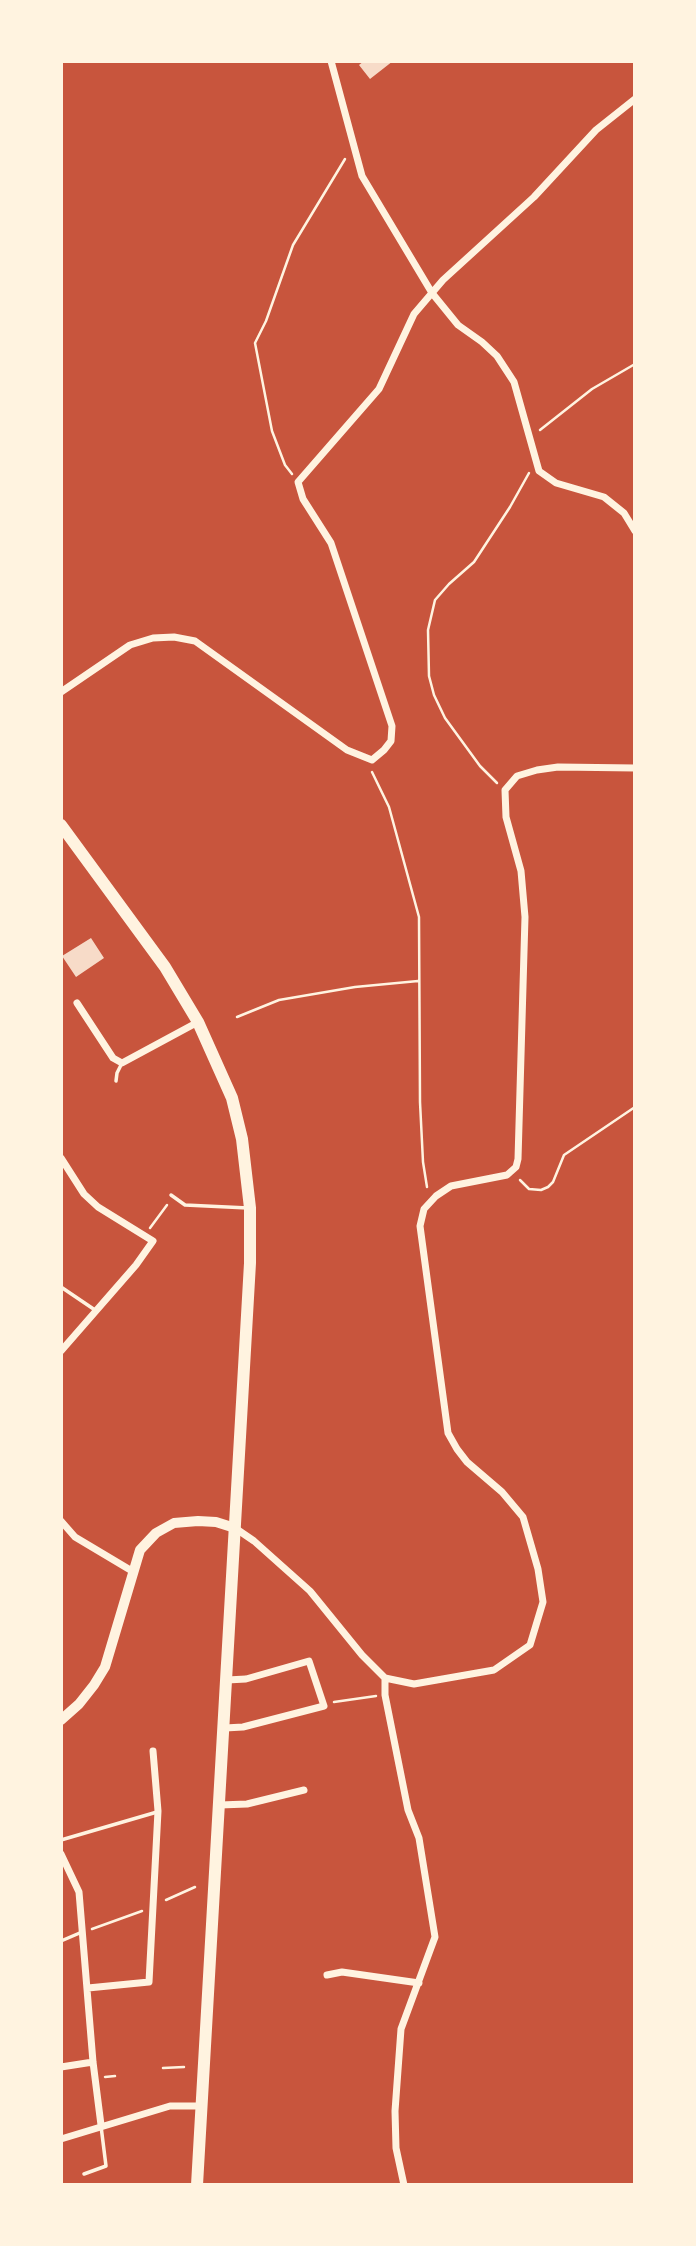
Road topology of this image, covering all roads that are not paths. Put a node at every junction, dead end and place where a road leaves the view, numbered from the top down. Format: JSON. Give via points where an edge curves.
{"nodes":[{"id":1,"x":331,"y":61,"type":"edge"},
{"id":2,"x":635,"y":99,"type":"edge"},
{"id":3,"x":432,"y":293,"type":"junction"},
{"id":4,"x":635,"y":531,"type":"edge"},
{"id":5,"x":61,"y":692,"type":"edge"},
{"id":6,"x":635,"y":768,"type":"edge"},
{"id":7,"x":61,"y":825,"type":"edge"},
{"id":8,"x":77,"y":1003,"type":"dead end"},
{"id":9,"x":198,"y":1022,"type":"junction"},
{"id":10,"x":122,"y":1063,"type":"junction"},
{"id":11,"x":116,"y":1081,"type":"dead end"},
{"id":12,"x":61,"y":1158,"type":"edge"},
{"id":13,"x":172,"y":1196,"type":"road end"},
{"id":14,"x":250,"y":1208,"type":"junction"},
{"id":15,"x":61,"y":1287,"type":"edge"},
{"id":16,"x":96,"y":1310,"type":"junction"},
{"id":17,"x":61,"y":1351,"type":"edge"},
{"id":18,"x":61,"y":1521,"type":"edge"},
{"id":19,"x":236,"y":1528,"type":"junction"},
{"id":20,"x":64,"y":1531,"type":"edge"},
{"id":21,"x":132,"y":1571,"type":"junction"},
{"id":22,"x":385,"y":1678,"type":"junction"},
{"id":23,"x":227,"y":1680,"type":"junction"},
{"id":24,"x":61,"y":1720,"type":"edge"},
{"id":25,"x":225,"y":1728,"type":"junction"},
{"id":26,"x":153,"y":1751,"type":"dead end"},
{"id":27,"x":304,"y":1790,"type":"dead end"},
{"id":28,"x":220,"y":1805,"type":"junction"},
{"id":29,"x":158,"y":1811,"type":"junction"},
{"id":30,"x":61,"y":1840,"type":"edge"},
{"id":31,"x":61,"y":1854,"type":"edge"},
{"id":32,"x":83,"y":1932,"type":"junction"},
{"id":33,"x":61,"y":1941,"type":"edge"},
{"id":34,"x":342,"y":1960,"type":"dead end"},
{"id":35,"x":342,"y":1972,"type":"junction"},
{"id":36,"x":327,"y":1975,"type":"dead end"},
{"id":37,"x":419,"y":1983,"type":"junction"},
{"id":38,"x":88,"y":1988,"type":"junction"},
{"id":39,"x":93,"y":2062,"type":"junction"},
{"id":40,"x":61,"y":2067,"type":"edge"},
{"id":41,"x":201,"y":2106,"type":"junction"},
{"id":42,"x":101,"y":2126,"type":"junction"},
{"id":43,"x":61,"y":2139,"type":"edge"},
{"id":44,"x":84,"y":2174,"type":"dead end"},
{"id":45,"x":197,"y":2185,"type":"edge"},
{"id":46,"x":404,"y":2185,"type":"edge"}],
"edges":[{"from":1,"to":3,"type":"street","via":[[362,176]]},
{"from":2,"to":3,"type":"street","via":[[596,130],[534,197]]},
{"from":3,"to":4,"type":"street","via":[[458,325],[497,356],[514,382],[539,471],[556,483],[604,497],[624,513]]},
{"from":3,"to":5,"type":"street","via":[[414,314],[379,389],[298,482],[303,499],[331,543],[392,726],[391,741],[384,750],[372,760],[347,750],[195,640],[153,638],[130,645]]},
{"from":6,"to":22,"type":"street","via":[[537,770],[517,776],[505,790],[525,917],[518,1160],[507,1175],[452,1186],[424,1209],[420,1226],[448,1433],[467,1462],[523,1517],[543,1602],[530,1644],[494,1670],[414,1684]]},
{"from":7,"to":9,"type":"main road","via":[[165,967]]},
{"from":8,"to":10,"type":"street","via":[[113,1058]]},
{"from":9,"to":10,"type":"street"},
{"from":9,"to":14,"type":"main road","via":[[232,1098]]},
{"from":10,"to":11,"type":"lane"},
{"from":12,"to":16,"type":"street","via":[[84,1194],[153,1241]]},
{"from":13,"to":14,"type":"lane","via":[[185,1205]]},
{"from":14,"to":19,"type":"main road"},
{"from":15,"to":16,"type":"lane"},
{"from":16,"to":17,"type":"street"},
{"from":18,"to":20,"type":"street"},
{"from":19,"to":21,"type":"street","via":[[216,1522],[174,1523],[140,1550]]},
{"from":19,"to":22,"type":"street","via":[[310,1591]]},
{"from":19,"to":23,"type":"main road"},
{"from":20,"to":21,"type":"street"},
{"from":21,"to":24,"type":"street","via":[[105,1667],[79,1704]]},
{"from":22,"to":37,"type":"street","via":[[387,1708],[408,1810],[419,1838],[435,1937]]},
{"from":23,"to":25,"type":"main road"},
{"from":23,"to":25,"type":"street","via":[[309,1661],[324,1706]]},
{"from":25,"to":28,"type":"main road"},
{"from":26,"to":29,"type":"street"},
{"from":27,"to":28,"type":"street","via":[[247,1804]]},
{"from":28,"to":41,"type":"main road"},
{"from":29,"to":30,"type":"lane"},
{"from":29,"to":38,"type":"street","via":[[149,1982]]},
{"from":31,"to":32,"type":"street","via":[[79,1892]]},
{"from":32,"to":33,"type":"lane"},
{"from":32,"to":38,"type":"street"},
{"from":34,"to":35,"type":"street"},
{"from":35,"to":36,"type":"street"},
{"from":35,"to":37,"type":"street"},
{"from":37,"to":46,"type":"street","via":[[401,2029],[395,2111]]},
{"from":38,"to":39,"type":"street"},
{"from":39,"to":40,"type":"street"},
{"from":39,"to":42,"type":"street"},
{"from":41,"to":42,"type":"street","via":[[170,2106]]},
{"from":41,"to":45,"type":"main road"},
{"from":42,"to":43,"type":"street"},
{"from":42,"to":44,"type":"lane","via":[[106,2166]]}]}
